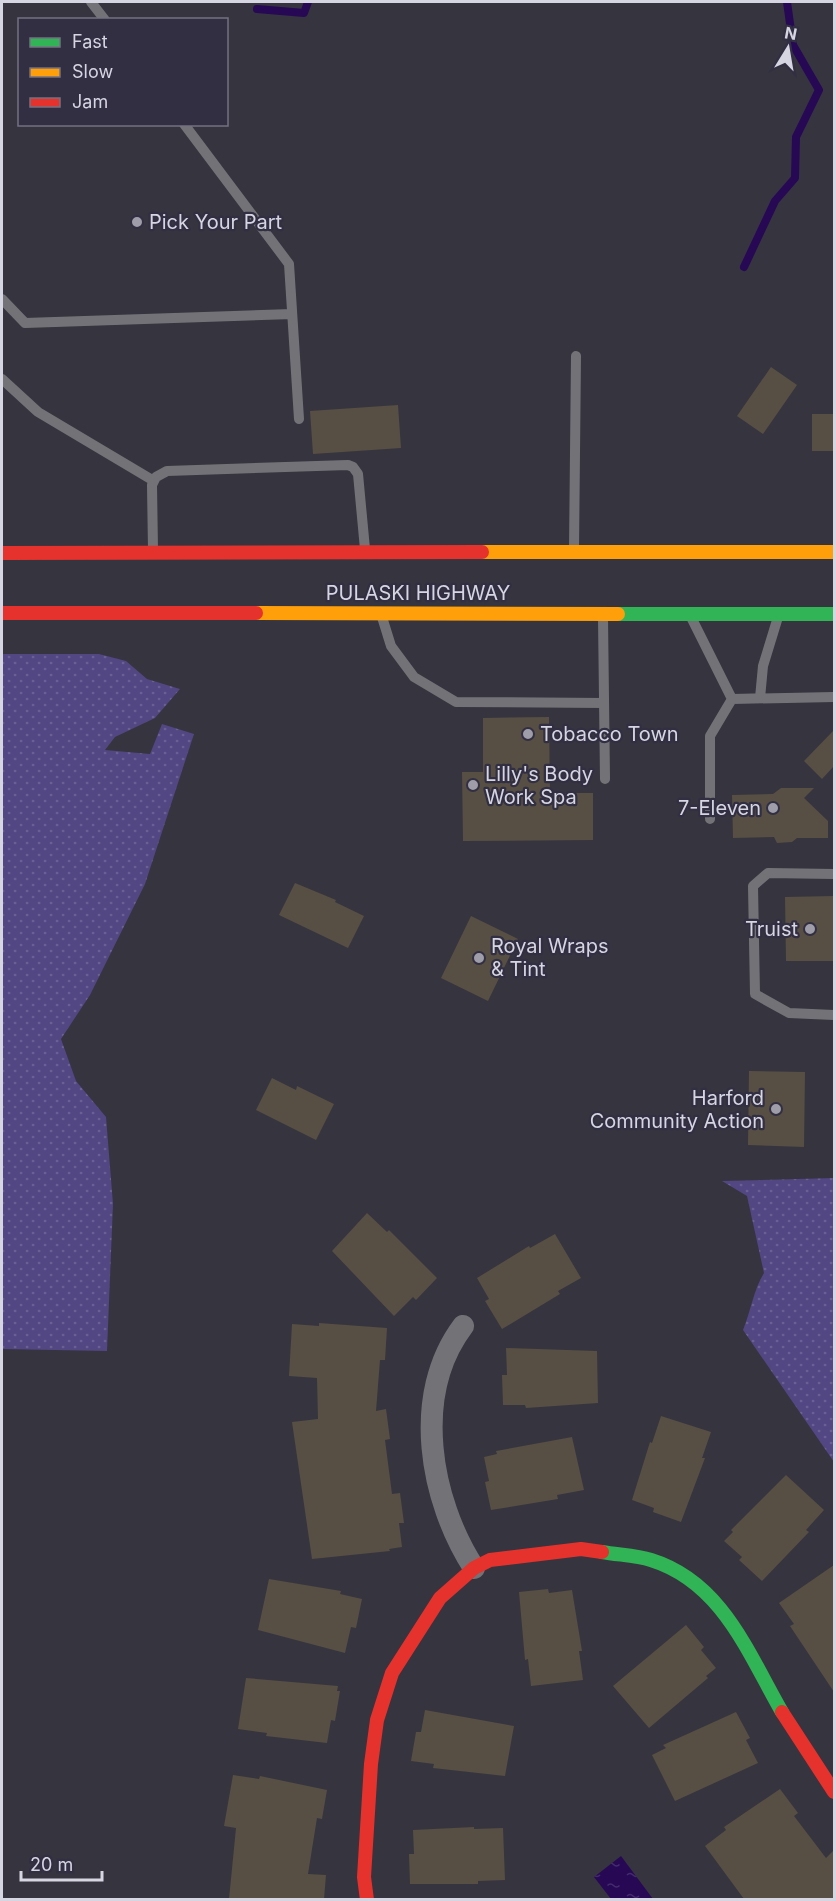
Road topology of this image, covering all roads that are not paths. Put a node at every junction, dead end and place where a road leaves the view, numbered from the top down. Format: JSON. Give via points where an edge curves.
{"nodes":[{"id":1,"x":91,"y":2,"type":"edge"},
{"id":2,"x":103,"y":18,"type":"edge"},
{"id":3,"x":186,"y":126,"type":"edge"},
{"id":4,"x":2,"y":299,"type":"edge"},
{"id":5,"x":292,"y":314,"type":"junction"},
{"id":6,"x":576,"y":356,"type":"dead end"},
{"id":7,"x":2,"y":379,"type":"edge"},
{"id":8,"x":299,"y":419,"type":"dead end"},
{"id":9,"x":154,"y":481,"type":"junction"},
{"id":10,"x":153,"y":552,"type":"junction"},
{"id":11,"x":366,"y":552,"type":"junction"},
{"id":12,"x":574,"y":552,"type":"junction"},
{"id":13,"x":834,"y":552,"type":"edge"},
{"id":14,"x":2,"y":553,"type":"edge"},
{"id":15,"x":2,"y":612,"type":"edge"},
{"id":16,"x":380,"y":613,"type":"junction"},
{"id":17,"x":603,"y":613,"type":"junction"},
{"id":18,"x":690,"y":613,"type":"junction"},
{"id":19,"x":779,"y":614,"type":"junction"},
{"id":20,"x":834,"y":614,"type":"edge"},
{"id":21,"x":834,"y":697,"type":"edge"},
{"id":22,"x":760,"y":698,"type":"junction"},
{"id":23,"x":732,"y":699,"type":"junction"},
{"id":24,"x":604,"y":703,"type":"junction"},
{"id":25,"x":605,"y":779,"type":"dead end"},
{"id":26,"x":710,"y":819,"type":"dead end"},
{"id":27,"x":834,"y":874,"type":"edge"},
{"id":28,"x":834,"y":1015,"type":"edge"},
{"id":29,"x":463,"y":1326,"type":"dead end"},
{"id":30,"x":474,"y":1568,"type":"junction"},
{"id":31,"x":834,"y":1792,"type":"edge"},
{"id":32,"x":366,"y":1899,"type":"edge"}],
"edges":[{"from":1,"to":2,"type":"lane"},
{"from":3,"to":5,"type":"lane","via":[[289,264]]},
{"from":4,"to":5,"type":"lane","via":[[25,323]]},
{"from":5,"to":8,"type":"lane"},
{"from":6,"to":12,"type":"lane"},
{"from":7,"to":9,"type":"lane","via":[[38,412]]},
{"from":9,"to":10,"type":"lane"},
{"from":9,"to":11,"type":"lane","via":[[167,471],[353,467],[358,474]]},
{"from":10,"to":11,"type":"main road","name":"PULASKI HIGHWAY"},
{"from":10,"to":14,"type":"main road","name":"PULASKI HIGHWAY"},
{"from":11,"to":12,"type":"main road","name":"PULASKI HIGHWAY"},
{"from":12,"to":13,"type":"main road","name":"PULASKI HIGHWAY"},
{"from":15,"to":16,"type":"main road","name":"PULASKI HIGHWAY"},
{"from":16,"to":17,"type":"main road","name":"PULASKI HIGHWAY"},
{"from":16,"to":24,"type":"lane","via":[[391,646],[414,677],[456,702]]},
{"from":17,"to":18,"type":"main road","name":"PULASKI HIGHWAY"},
{"from":17,"to":24,"type":"lane"},
{"from":18,"to":19,"type":"main road","name":"PULASKI HIGHWAY"},
{"from":18,"to":23,"type":"lane"},
{"from":19,"to":20,"type":"main road","name":"PULASKI HIGHWAY"},
{"from":19,"to":22,"type":"lane","via":[[763,666]]},
{"from":21,"to":22,"type":"lane"},
{"from":22,"to":23,"type":"lane"},
{"from":23,"to":26,"type":"lane","via":[[710,736]]},
{"from":24,"to":25,"type":"lane"},
{"from":27,"to":28,"type":"lane","via":[[768,873],[753,886],[755,994],[789,1013]]},
{"from":29,"to":30,"type":"street","via":[[448,1346],[438,1375],[430,1437],[450,1524]]},
{"from":30,"to":31,"type":"main road","via":[[490,1560],[581,1549],[651,1560],[684,1575],[712,1596],[727,1617],[797,1739]]},
{"from":30,"to":32,"type":"main road","via":[[440,1598],[392,1673],[377,1720],[371,1764]]}]}
